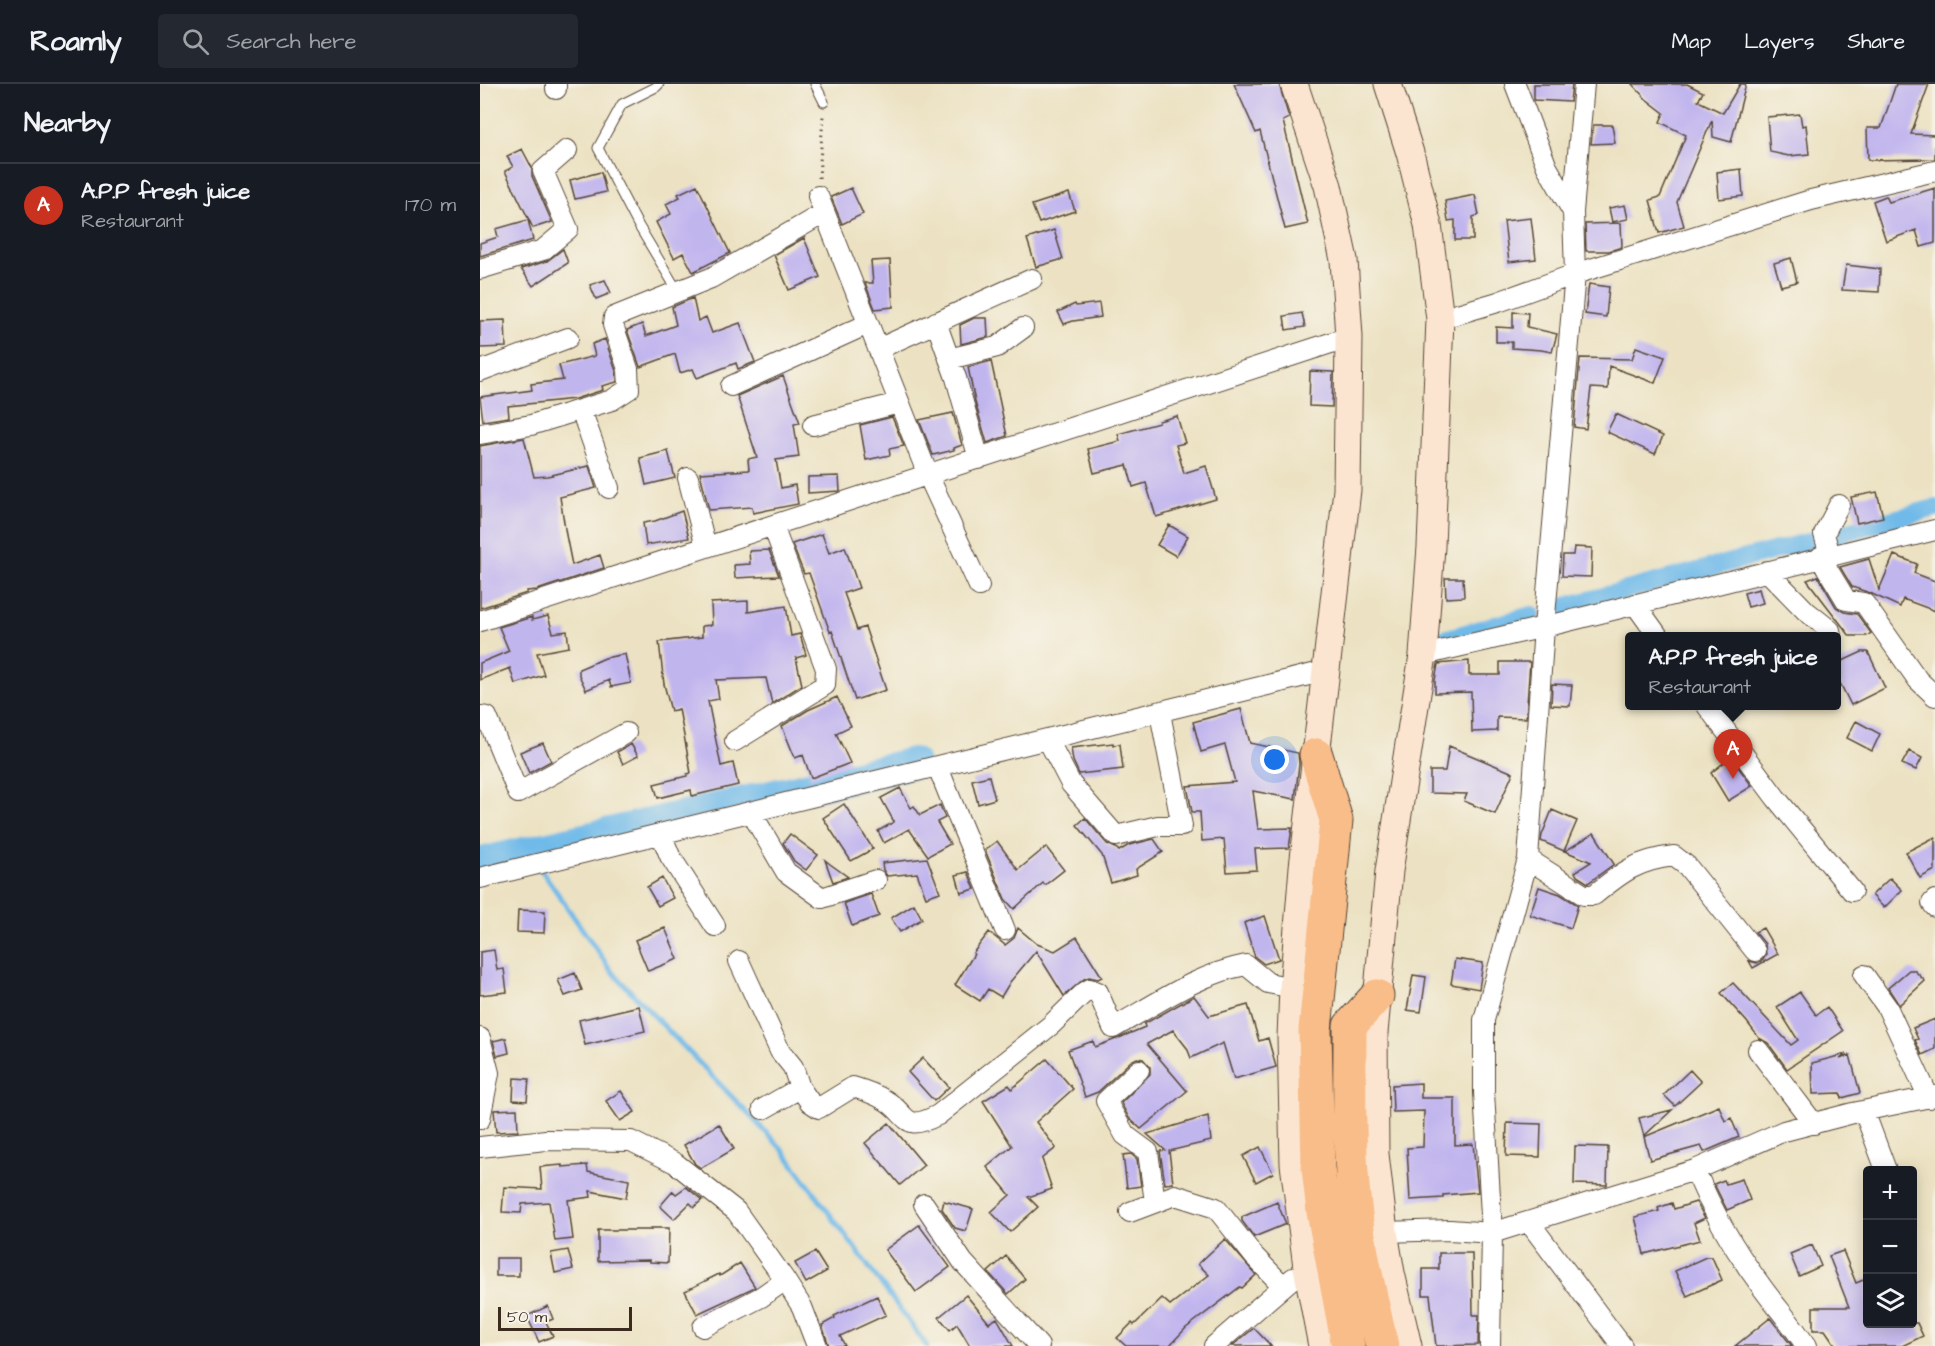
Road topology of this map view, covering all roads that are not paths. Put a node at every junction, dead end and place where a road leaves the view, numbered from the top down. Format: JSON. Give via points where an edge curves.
{"nodes":[{"id":1,"x":658,"y":84,"type":"edge"},
{"id":2,"x":815,"y":84,"type":"edge"},
{"id":3,"x":1294,"y":84,"type":"edge"},
{"id":4,"x":1388,"y":84,"type":"edge"},
{"id":5,"x":1515,"y":84,"type":"edge"},
{"id":6,"x":1584,"y":84,"type":"edge"},
{"id":7,"x":824,"y":102,"type":"road end"},
{"id":8,"x":567,"y":150,"type":"dead end"},
{"id":9,"x":1935,"y":171,"type":"edge"},
{"id":10,"x":1573,"y":212,"type":"junction"},
{"id":11,"x":480,"y":269,"type":"edge"},
{"id":12,"x":1575,"y":274,"type":"junction"},
{"id":13,"x":1032,"y":279,"type":"dead end"},
{"id":14,"x":677,"y":290,"type":"junction"},
{"id":15,"x":1440,"y":319,"type":"junction"},
{"id":16,"x":936,"y":322,"type":"junction"},
{"id":17,"x":868,"y":324,"type":"junction"},
{"id":18,"x":1023,"y":328,"type":"dead end"},
{"id":19,"x":1349,"y":337,"type":"junction"},
{"id":20,"x":568,"y":338,"type":"dead end"},
{"id":21,"x":878,"y":349,"type":"junction"},
{"id":22,"x":950,"y":359,"type":"junction"},
{"id":23,"x":480,"y":371,"type":"edge"},
{"id":24,"x":731,"y":386,"type":"dead end"},
{"id":25,"x":899,"y":403,"type":"junction"},
{"id":26,"x":581,"y":410,"type":"junction"},
{"id":27,"x":813,"y":425,"type":"dead end"},
{"id":28,"x":480,"y":434,"type":"edge"},
{"id":29,"x":979,"y":459,"type":"junction"},
{"id":30,"x":928,"y":475,"type":"junction"},
{"id":31,"x":688,"y":478,"type":"dead end"},
{"id":32,"x":609,"y":488,"type":"dead end"},
{"id":33,"x":1839,"y":505,"type":"dead end"},
{"id":34,"x":773,"y":526,"type":"junction"},
{"id":35,"x":1935,"y":530,"type":"edge"},
{"id":36,"x":706,"y":547,"type":"junction"},
{"id":37,"x":1825,"y":547,"type":"junction"},
{"id":38,"x":1767,"y":571,"type":"junction"},
{"id":39,"x":979,"y":586,"type":"dead end"},
{"id":40,"x":1635,"y":604,"type":"junction"},
{"id":41,"x":480,"y":621,"type":"edge"},
{"id":42,"x":1544,"y":627,"type":"junction"},
{"id":43,"x":1655,"y":632,"type":"edge"},
{"id":44,"x":1830,"y":632,"type":"edge"},
{"id":45,"x":1423,"y":655,"type":"junction"},
{"id":46,"x":1325,"y":671,"type":"junction"},
{"id":47,"x":1935,"y":696,"type":"edge"},
{"id":48,"x":1711,"y":710,"type":"edge"},
{"id":49,"x":1160,"y":713,"type":"junction"},
{"id":50,"x":480,"y":716,"type":"edge"},
{"id":51,"x":627,"y":733,"type":"dead end"},
{"id":52,"x":1048,"y":740,"type":"junction"},
{"id":53,"x":735,"y":741,"type":"dead end"},
{"id":54,"x":1316,"y":755,"type":"junction"},
{"id":55,"x":938,"y":767,"type":"junction"},
{"id":56,"x":752,"y":812,"type":"junction"},
{"id":57,"x":661,"y":834,"type":"junction"},
{"id":58,"x":1528,"y":859,"type":"junction"},
{"id":59,"x":480,"y":879,"type":"edge"},
{"id":60,"x":876,"y":880,"type":"dead end"},
{"id":61,"x":1852,"y":891,"type":"dead end"},
{"id":62,"x":1935,"y":900,"type":"edge"},
{"id":63,"x":1935,"y":907,"type":"edge"},
{"id":64,"x":715,"y":926,"type":"dead end"},
{"id":65,"x":1005,"y":930,"type":"dead end"},
{"id":66,"x":1755,"y":951,"type":"dead end"},
{"id":67,"x":739,"y":961,"type":"dead end"},
{"id":68,"x":1864,"y":975,"type":"dead end"},
{"id":69,"x":1293,"y":988,"type":"junction"},
{"id":70,"x":1377,"y":996,"type":"junction"},
{"id":71,"x":480,"y":1038,"type":"edge"},
{"id":72,"x":1758,"y":1050,"type":"dead end"},
{"id":73,"x":1139,"y":1070,"type":"dead end"},
{"id":74,"x":800,"y":1088,"type":"junction"},
{"id":75,"x":1932,"y":1097,"type":"edge"},
{"id":76,"x":763,"y":1109,"type":"dead end"},
{"id":77,"x":1864,"y":1112,"type":"junction"},
{"id":78,"x":480,"y":1119,"type":"edge"},
{"id":79,"x":1814,"y":1124,"type":"junction"},
{"id":80,"x":480,"y":1147,"type":"edge"},
{"id":81,"x":1884,"y":1166,"type":"edge"},
{"id":82,"x":1695,"y":1170,"type":"junction"},
{"id":83,"x":1155,"y":1202,"type":"junction"},
{"id":84,"x":924,"y":1204,"type":"dead end"},
{"id":85,"x":1130,"y":1212,"type":"dead end"},
{"id":86,"x":1529,"y":1222,"type":"junction"},
{"id":87,"x":1384,"y":1232,"type":"junction"},
{"id":88,"x":1492,"y":1233,"type":"junction"},
{"id":89,"x":1307,"y":1267,"type":"junction"},
{"id":90,"x":785,"y":1280,"type":"junction"},
{"id":91,"x":1283,"y":1286,"type":"junction"},
{"id":92,"x":703,"y":1327,"type":"dead end"},
{"id":93,"x":1803,"y":1344,"type":"edge"},
{"id":94,"x":817,"y":1346,"type":"edge"},
{"id":95,"x":1040,"y":1346,"type":"edge"},
{"id":96,"x":1214,"y":1346,"type":"edge"},
{"id":97,"x":1322,"y":1346,"type":"edge"},
{"id":98,"x":1348,"y":1346,"type":"edge"},
{"id":99,"x":1382,"y":1346,"type":"edge"},
{"id":100,"x":1408,"y":1346,"type":"edge"},
{"id":101,"x":1490,"y":1346,"type":"edge"},
{"id":102,"x":1622,"y":1346,"type":"edge"}],
"edges":[{"from":1,"to":14,"type":"lane","via":[[622,104],[598,148]]},
{"from":2,"to":7,"type":"lane"},
{"from":3,"to":19,"type":"street","via":[[1330,196],[1344,260]]},
{"from":4,"to":15,"type":"street","via":[[1428,225]]},
{"from":5,"to":10,"type":"street","via":[[1547,167]]},
{"from":6,"to":10,"type":"street"},
{"from":8,"to":11,"type":"street","via":[[543,171],[568,229],[543,250]]},
{"from":9,"to":12,"type":"street","via":[[1811,200]]},
{"from":10,"to":12,"type":"street"},
{"from":12,"to":15,"type":"street"},
{"from":12,"to":42,"type":"street"},
{"from":13,"to":16,"type":"street"},
{"from":14,"to":17,"type":"street","via":[[711,278],[821,204]]},
{"from":14,"to":26,"type":"street","via":[[614,317],[613,325],[628,369],[629,389],[612,400]]},
{"from":15,"to":45,"type":"street"},
{"from":16,"to":21,"type":"street"},
{"from":16,"to":22,"type":"street"},
{"from":17,"to":21,"type":"street"},
{"from":17,"to":24,"type":"street"},
{"from":18,"to":22,"type":"street","via":[[997,347]]},
{"from":19,"to":29,"type":"street"},
{"from":19,"to":46,"type":"street","via":[[1347,490]]},
{"from":20,"to":23,"type":"street"},
{"from":21,"to":25,"type":"street"},
{"from":22,"to":29,"type":"street"},
{"from":25,"to":27,"type":"street"},
{"from":25,"to":30,"type":"street"},
{"from":26,"to":28,"type":"street","via":[[531,425]]},
{"from":26,"to":32,"type":"street"},
{"from":29,"to":30,"type":"street"},
{"from":30,"to":34,"type":"street"},
{"from":30,"to":39,"type":"street"},
{"from":31,"to":36,"type":"street"},
{"from":33,"to":37,"type":"street"},
{"from":34,"to":36,"type":"street"},
{"from":34,"to":53,"type":"street","via":[[826,669],[825,684]]},
{"from":35,"to":37,"type":"street"},
{"from":36,"to":41,"type":"street"},
{"from":37,"to":38,"type":"street"},
{"from":37,"to":47,"type":"street","via":[[1846,600],[1864,603],[1918,680]]},
{"from":38,"to":40,"type":"street"},
{"from":38,"to":44,"type":"street"},
{"from":40,"to":42,"type":"street"},
{"from":40,"to":43,"type":"street"},
{"from":42,"to":45,"type":"street"},
{"from":42,"to":58,"type":"street"},
{"from":45,"to":70,"type":"street","via":[[1389,871]]},
{"from":46,"to":49,"type":"street"},
{"from":46,"to":54,"type":"street"},
{"from":48,"to":61,"type":"street"},
{"from":49,"to":52,"type":"street"},
{"from":49,"to":52,"type":"street","via":[[1182,826],[1158,826],[1116,836],[1071,784]]},
{"from":50,"to":51,"type":"street","via":[[488,717],[518,793]]},
{"from":52,"to":55,"type":"street"},
{"from":54,"to":69,"type":"street"},
{"from":54,"to":98,"type":"highway","via":[[1336,820],[1315,1030],[1318,1145],[1323,1212]]},
{"from":55,"to":56,"type":"street"},
{"from":55,"to":65,"type":"street"},
{"from":56,"to":57,"type":"street"},
{"from":56,"to":60,"type":"street","via":[[786,872],[822,898]]},
{"from":57,"to":59,"type":"street"},
{"from":57,"to":64,"type":"street","via":[[670,856]]},
{"from":58,"to":66,"type":"street","via":[[1584,895],[1594,895],[1622,872],[1674,856],[1687,866]]},
{"from":58,"to":88,"type":"street","via":[[1484,1020]]},
{"from":62,"to":63,"type":"street"},
{"from":67,"to":74,"type":"street"},
{"from":68,"to":75,"type":"street","via":[[1887,1007]]},
{"from":69,"to":74,"type":"street","via":[[1268,983],[1246,965],[1226,969],[1113,1028],[1098,992],[1090,989],[1051,1025],[922,1124],[908,1121],[885,1100],[861,1089],[853,1087],[819,1108]]},
{"from":69,"to":89,"type":"street","via":[[1294,1164]]},
{"from":70,"to":87,"type":"street","via":[[1375,1154]]},
{"from":70,"to":99,"type":"highway","via":[[1350,1026],[1351,1162],[1355,1208]]},
{"from":71,"to":78,"type":"street","via":[[489,1073]]},
{"from":72,"to":79,"type":"street"},
{"from":73,"to":83,"type":"street","via":[[1106,1101],[1125,1135],[1148,1152]]},
{"from":74,"to":76,"type":"street"},
{"from":75,"to":77,"type":"street"},
{"from":77,"to":79,"type":"street"},
{"from":77,"to":81,"type":"street"},
{"from":79,"to":82,"type":"street","via":[[1784,1131]]},
{"from":80,"to":90,"type":"street","via":[[546,1140],[631,1141],[675,1163],[736,1211]]},
{"from":82,"to":86,"type":"street"},
{"from":82,"to":93,"type":"street","via":[[1731,1241]]},
{"from":83,"to":85,"type":"street"},
{"from":83,"to":91,"type":"street","via":[[1175,1195],[1216,1208]]},
{"from":84,"to":95,"type":"street","via":[[963,1262]]},
{"from":86,"to":88,"type":"street"},
{"from":86,"to":102,"type":"street"},
{"from":87,"to":88,"type":"street"},
{"from":87,"to":100,"type":"street"},
{"from":88,"to":101,"type":"street"},
{"from":89,"to":91,"type":"street"},
{"from":89,"to":97,"type":"street"},
{"from":90,"to":92,"type":"street"},
{"from":90,"to":94,"type":"street","via":[[802,1307]]},
{"from":91,"to":96,"type":"street"}]}
